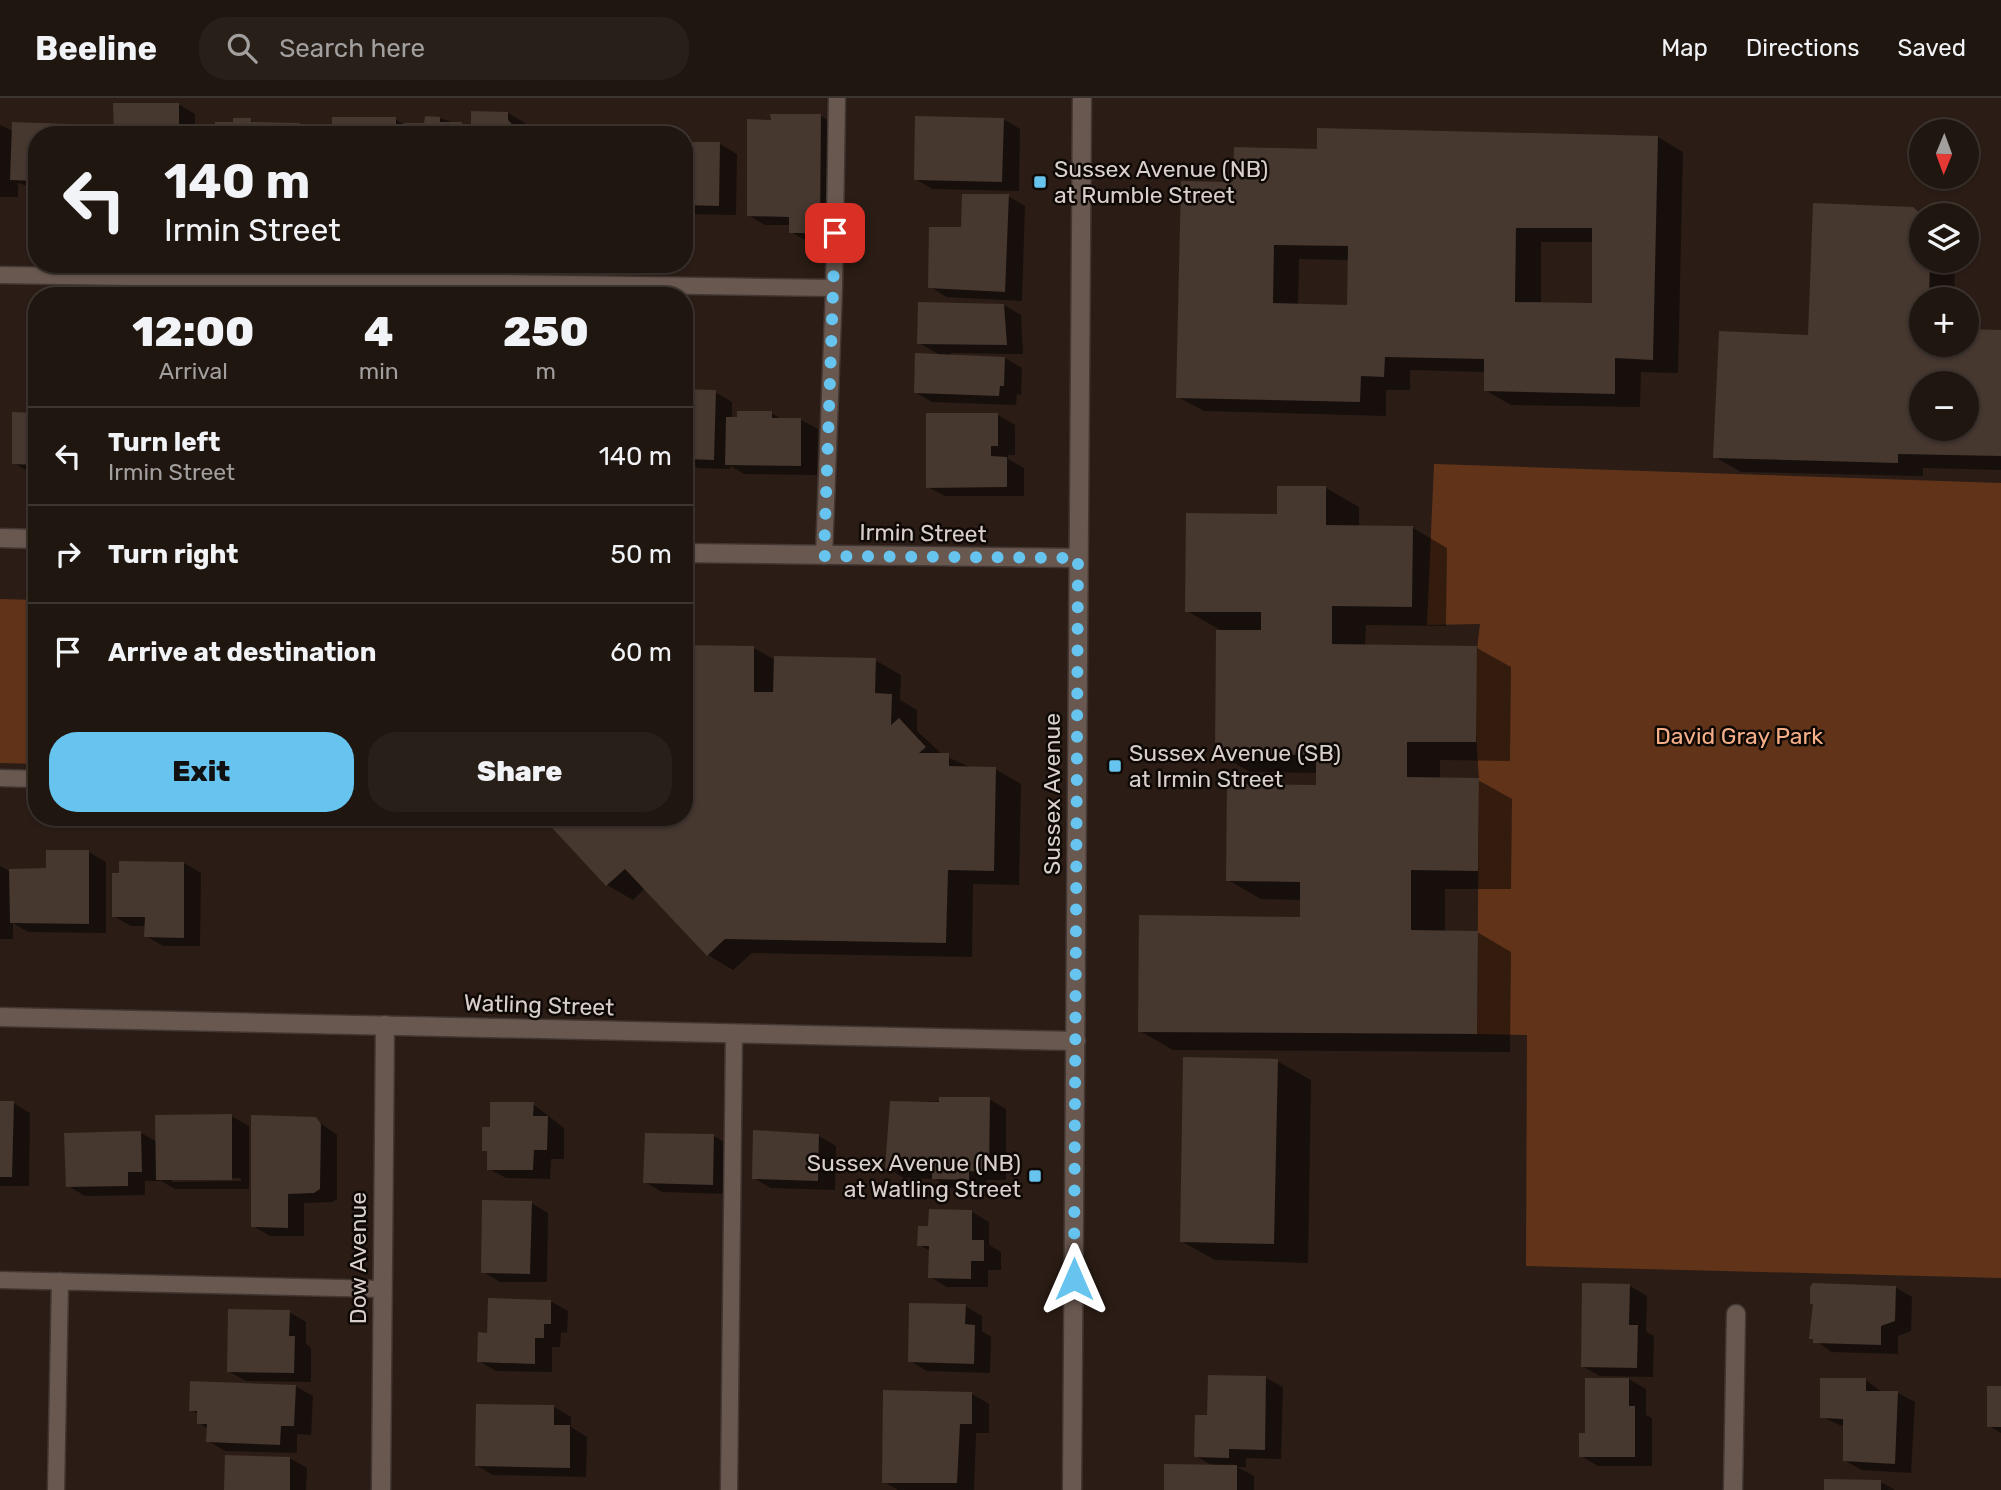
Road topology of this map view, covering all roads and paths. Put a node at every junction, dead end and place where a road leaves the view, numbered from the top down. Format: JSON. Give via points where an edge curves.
{"nodes":[{"id":1,"x":836,"y":98,"type":"edge"},
{"id":2,"x":1082,"y":98,"type":"edge"},
{"id":3,"x":0,"y":275,"type":"edge"},
{"id":4,"x":834,"y":288,"type":"junction"},
{"id":5,"x":0,"y":538,"type":"edge"},
{"id":6,"x":28,"y":539,"type":"edge"},
{"id":7,"x":693,"y":553,"type":"edge"},
{"id":8,"x":824,"y":556,"type":"junction"},
{"id":9,"x":1078,"y":558,"type":"junction"},
{"id":10,"x":0,"y":778,"type":"edge"},
{"id":11,"x":28,"y":779,"type":"edge"},
{"id":12,"x":0,"y":1017,"type":"edge"},
{"id":13,"x":384,"y":1025,"type":"junction"},
{"id":14,"x":734,"y":1034,"type":"junction"},
{"id":15,"x":1076,"y":1041,"type":"junction"},
{"id":16,"x":0,"y":1280,"type":"edge"},
{"id":17,"x":60,"y":1280,"type":"junction"},
{"id":18,"x":383,"y":1289,"type":"junction"},
{"id":19,"x":1736,"y":1314,"type":"dead end"},
{"id":20,"x":56,"y":1490,"type":"edge"},
{"id":21,"x":381,"y":1490,"type":"edge"},
{"id":22,"x":729,"y":1490,"type":"edge"},
{"id":23,"x":1072,"y":1490,"type":"edge"},
{"id":24,"x":1733,"y":1490,"type":"edge"}],
"edges":[{"from":1,"to":4,"type":"lane"},
{"from":2,"to":9,"type":"street","name":"Sussex Avenue"},
{"from":3,"to":4,"type":"lane"},
{"from":4,"to":8,"type":"lane"},
{"from":5,"to":6,"type":"street"},
{"from":7,"to":8,"type":"street","name":"Irmin Street"},
{"from":8,"to":9,"type":"street","name":"Irmin Street"},
{"from":9,"to":15,"type":"street","name":"Sussex Avenue"},
{"from":10,"to":11,"type":"lane"},
{"from":12,"to":13,"type":"street","name":"Watling Street"},
{"from":13,"to":14,"type":"street","name":"Watling Street"},
{"from":13,"to":18,"type":"street","name":"Dow Avenue"},
{"from":14,"to":15,"type":"street","name":"Watling Street"},
{"from":14,"to":22,"type":"lane"},
{"from":15,"to":23,"type":"street","name":"Sussex Avenue"},
{"from":16,"to":17,"type":"lane"},
{"from":17,"to":18,"type":"lane"},
{"from":17,"to":20,"type":"lane"},
{"from":18,"to":21,"type":"street","name":"Dow Avenue"},
{"from":19,"to":24,"type":"street"}]}
